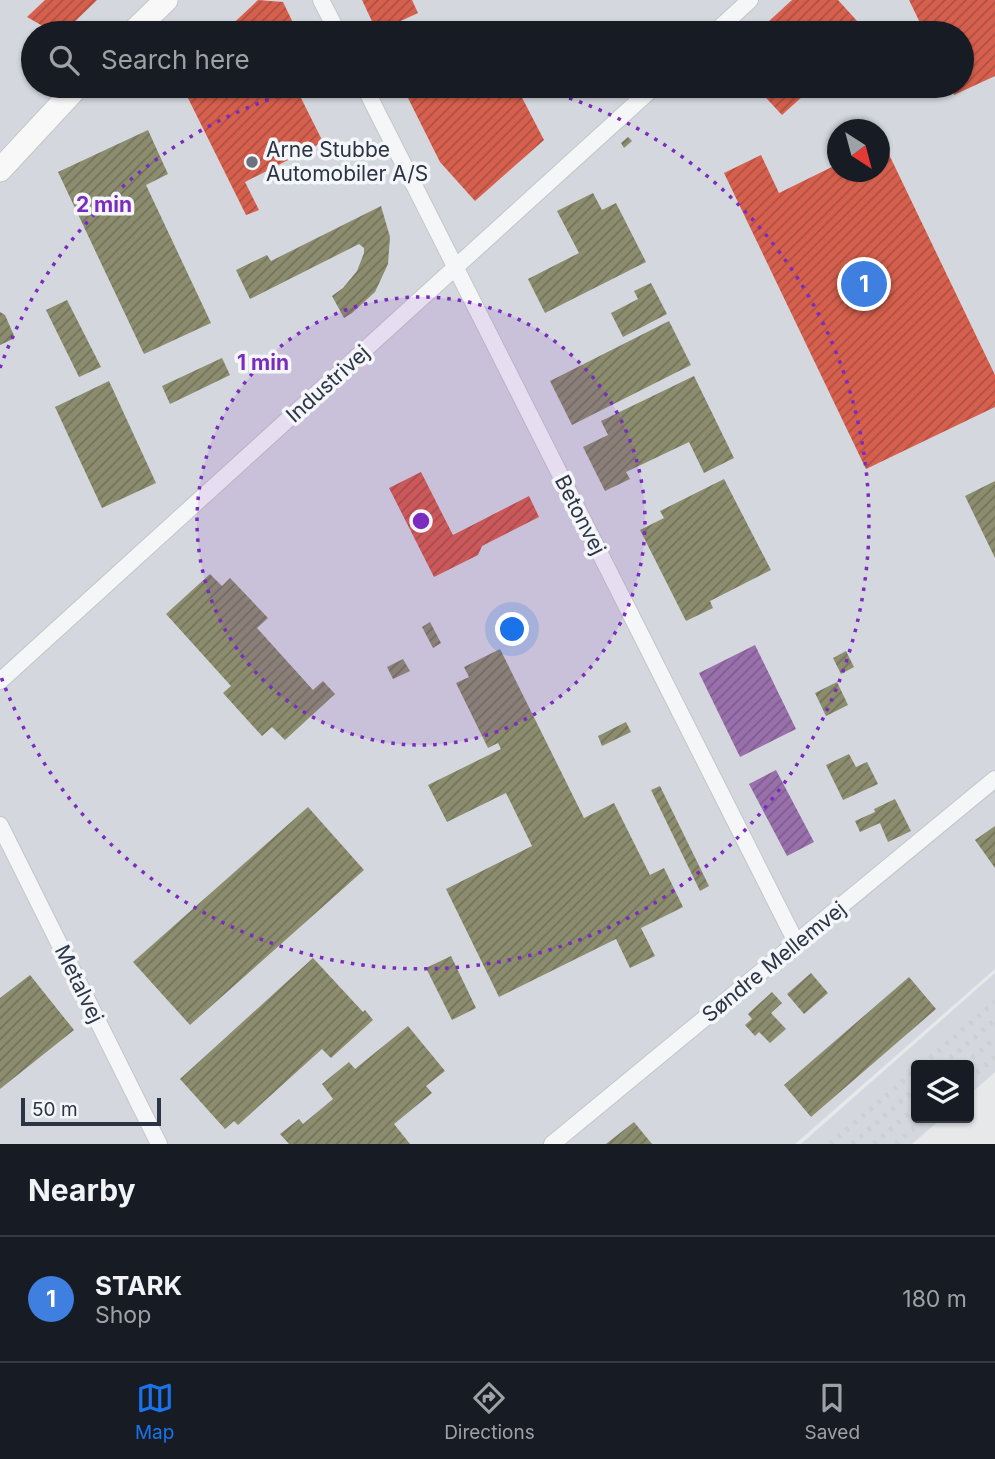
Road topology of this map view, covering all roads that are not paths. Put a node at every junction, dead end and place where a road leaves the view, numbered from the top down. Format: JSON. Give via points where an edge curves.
{"nodes":[{"id":1,"x":166,"y":0,"type":"edge"},
{"id":2,"x":321,"y":0,"type":"edge"},
{"id":3,"x":750,"y":0,"type":"edge"},
{"id":4,"x":144,"y":21,"type":"edge"},
{"id":5,"x":332,"y":21,"type":"edge"},
{"id":6,"x":727,"y":21,"type":"edge"},
{"id":7,"x":66,"y":98,"type":"edge"},
{"id":8,"x":370,"y":98,"type":"edge"},
{"id":9,"x":642,"y":98,"type":"edge"},
{"id":10,"x":56,"y":108,"type":"junction"},
{"id":11,"x":0,"y":156,"type":"edge"},
{"id":12,"x":0,"y":170,"type":"edge"},
{"id":13,"x":456,"y":268,"type":"junction"},
{"id":14,"x":0,"y":681,"type":"edge"},
{"id":15,"x":995,"y":779,"type":"edge"},
{"id":16,"x":0,"y":825,"type":"edge"},
{"id":17,"x":797,"y":944,"type":"junction"},
{"id":18,"x":159,"y":1144,"type":"edge"},
{"id":19,"x":552,"y":1144,"type":"edge"}],
"edges":[{"from":1,"to":4,"type":"main road"},
{"from":2,"to":5,"type":"street"},
{"from":3,"to":6,"type":"street"},
{"from":7,"to":10,"type":"main road"},
{"from":8,"to":13,"type":"street","name":"Betonvej"},
{"from":9,"to":13,"type":"street","name":"Industrivej"},
{"from":10,"to":11,"type":"main road"},
{"from":10,"to":12,"type":"main road"},
{"from":13,"to":14,"type":"street","name":"Industrivej"},
{"from":13,"to":17,"type":"street","name":"Betonvej"},
{"from":15,"to":17,"type":"street","name":"Søndre Mellemvej"},
{"from":16,"to":18,"type":"street","name":"Metalvej"},
{"from":17,"to":19,"type":"street","name":"Søndre Mellemvej"}]}
